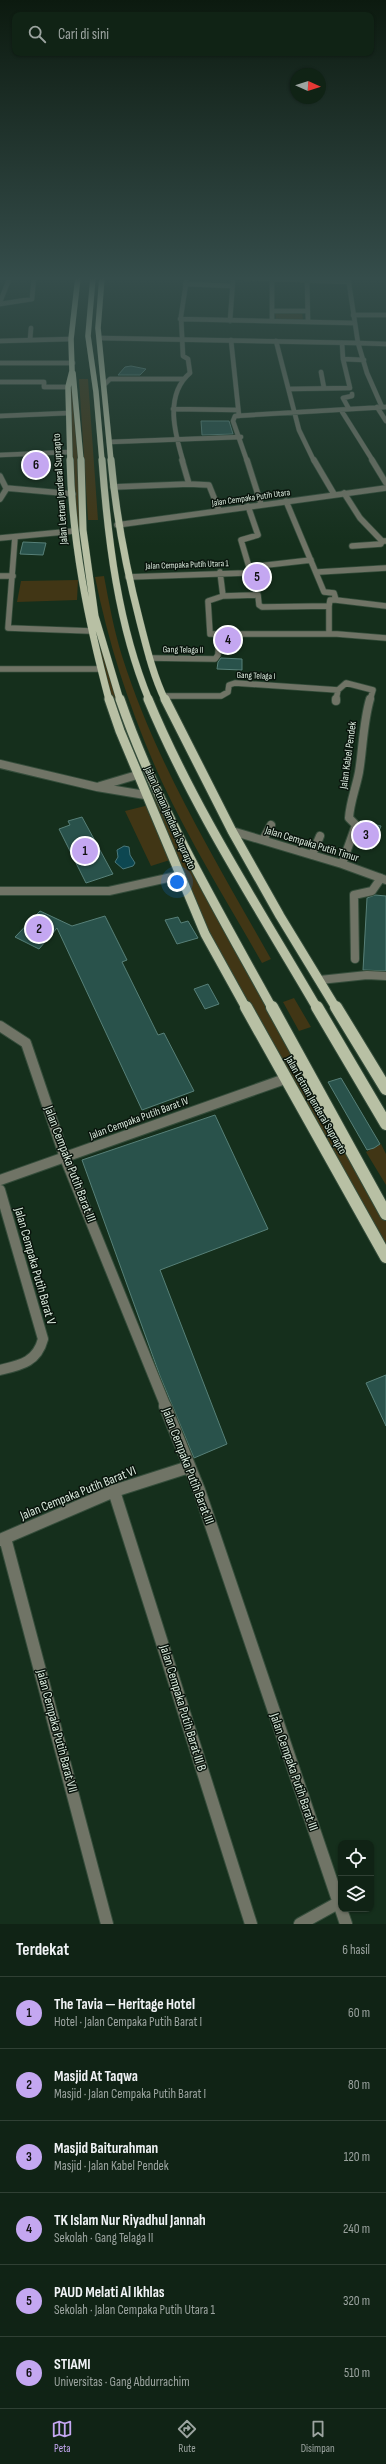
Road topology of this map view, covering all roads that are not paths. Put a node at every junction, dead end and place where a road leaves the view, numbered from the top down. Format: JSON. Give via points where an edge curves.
{"nodes":[{"id":1,"x":73,"y":367,"type":"edge"},
{"id":2,"x":92,"y":367,"type":"edge"},
{"id":3,"x":102,"y":367,"type":"edge"},
{"id":4,"x":189,"y":367,"type":"edge"},
{"id":5,"x":233,"y":367,"type":"edge"},
{"id":6,"x":283,"y":367,"type":"edge"},
{"id":7,"x":345,"y":367,"type":"edge"},
{"id":8,"x":366,"y":367,"type":"edge"},
{"id":9,"x":72,"y":371,"type":"junction"},
{"id":10,"x":321,"y":372,"type":"dead end"},
{"id":11,"x":183,"y":379,"type":"junction"},
{"id":12,"x":0,"y":382,"type":"edge"},
{"id":13,"x":104,"y":385,"type":"junction"},
{"id":14,"x":68,"y":387,"type":"junction"},
{"id":15,"x":324,"y":388,"type":"junction"},
{"id":16,"x":289,"y":389,"type":"junction"},
{"id":17,"x":352,"y":394,"type":"dead end"},
{"id":18,"x":381,"y":407,"type":"edge"},
{"id":19,"x":172,"y":409,"type":"junction"},
{"id":20,"x":349,"y":409,"type":"junction"},
{"id":21,"x":342,"y":410,"type":"junction"},
{"id":22,"x":296,"y":412,"type":"junction"},
{"id":23,"x":69,"y":413,"type":"junction"},
{"id":24,"x":238,"y":413,"type":"junction"},
{"id":25,"x":0,"y":416,"type":"edge"},
{"id":26,"x":386,"y":421,"type":"edge"},
{"id":27,"x":241,"y":437,"type":"junction"},
{"id":28,"x":177,"y":439,"type":"junction"},
{"id":29,"x":109,"y":442,"type":"junction"},
{"id":30,"x":70,"y":452,"type":"junction"},
{"id":31,"x":0,"y":456,"type":"edge"},
{"id":32,"x":0,"y":476,"type":"edge"},
{"id":33,"x":386,"y":483,"type":"edge"},
{"id":34,"x":189,"y":484,"type":"junction"},
{"id":35,"x":7,"y":488,"type":"junction"},
{"id":36,"x":113,"y":488,"type":"junction"},
{"id":37,"x":386,"y":488,"type":"edge"},
{"id":38,"x":344,"y":493,"type":"junction"},
{"id":39,"x":73,"y":494,"type":"junction"},
{"id":40,"x":334,"y":494,"type":"junction"},
{"id":41,"x":0,"y":499,"type":"edge"},
{"id":42,"x":286,"y":501,"type":"junction"},
{"id":43,"x":260,"y":504,"type":"junction"},
{"id":44,"x":248,"y":506,"type":"junction"},
{"id":45,"x":219,"y":510,"type":"junction"},
{"id":46,"x":118,"y":525,"type":"junction"},
{"id":47,"x":74,"y":531,"type":"junction"},
{"id":48,"x":15,"y":537,"type":"junction"},
{"id":49,"x":0,"y":538,"type":"edge"},
{"id":50,"x":384,"y":541,"type":"edge"},
{"id":51,"x":352,"y":546,"type":"dead end"},
{"id":52,"x":112,"y":559,"type":"junction"},
{"id":53,"x":311,"y":560,"type":"junction"},
{"id":54,"x":124,"y":562,"type":"junction"},
{"id":55,"x":249,"y":567,"type":"junction"},
{"id":56,"x":386,"y":568,"type":"edge"},
{"id":57,"x":220,"y":572,"type":"junction"},
{"id":58,"x":318,"y":572,"type":"junction"},
{"id":59,"x":0,"y":576,"type":"edge"},
{"id":60,"x":13,"y":576,"type":"junction"},
{"id":61,"x":86,"y":576,"type":"junction"},
{"id":62,"x":128,"y":577,"type":"junction"},
{"id":63,"x":223,"y":596,"type":"junction"},
{"id":64,"x":336,"y":600,"type":"junction"},
{"id":65,"x":329,"y":606,"type":"junction"},
{"id":66,"x":386,"y":606,"type":"edge"},
{"id":67,"x":91,"y":632,"type":"junction"},
{"id":68,"x":329,"y":634,"type":"junction"},
{"id":69,"x":219,"y":635,"type":"junction"},
{"id":70,"x":386,"y":638,"type":"edge"},
{"id":71,"x":149,"y":658,"type":"junction"},
{"id":72,"x":0,"y":669,"type":"edge"},
{"id":73,"x":100,"y":669,"type":"junction"},
{"id":74,"x":352,"y":684,"type":"joint"},
{"id":75,"x":338,"y":690,"type":"junction"},
{"id":76,"x":163,"y":696,"type":"junction"},
{"id":77,"x":336,"y":701,"type":"dead end"},
{"id":78,"x":128,"y":723,"type":"junction"},
{"id":79,"x":120,"y":731,"type":"junction"},
{"id":80,"x":194,"y":759,"type":"junction"},
{"id":81,"x":3,"y":765,"type":"edge"},
{"id":82,"x":0,"y":771,"type":"edge"},
{"id":83,"x":183,"y":774,"type":"junction"},
{"id":84,"x":137,"y":775,"type":"junction"},
{"id":85,"x":97,"y":787,"type":"junction"},
{"id":86,"x":144,"y":795,"type":"junction"},
{"id":87,"x":271,"y":825,"type":"dead end"},
{"id":88,"x":232,"y":831,"type":"junction"},
{"id":89,"x":320,"y":836,"type":"dead end"},
{"id":90,"x":263,"y":840,"type":"junction"},
{"id":91,"x":312,"y":855,"type":"junction"},
{"id":92,"x":342,"y":864,"type":"junction"},
{"id":93,"x":181,"y":875,"type":"junction"},
{"id":94,"x":383,"y":879,"type":"edge"},
{"id":95,"x":0,"y":891,"type":"edge"},
{"id":96,"x":355,"y":959,"type":"dead end"},
{"id":97,"x":386,"y":976,"type":"edge"},
{"id":98,"x":320,"y":980,"type":"junction"},
{"id":99,"x":0,"y":1026,"type":"edge"},
{"id":100,"x":344,"y":1053,"type":"junction"},
{"id":101,"x":367,"y":1058,"type":"junction"},
{"id":102,"x":285,"y":1079,"type":"junction"},
{"id":103,"x":386,"y":1089,"type":"edge"},
{"id":104,"x":386,"y":1124,"type":"edge"},
{"id":105,"x":65,"y":1158,"type":"junction"},
{"id":106,"x":0,"y":1180,"type":"edge"},
{"id":107,"x":0,"y":1190,"type":"edge"},
{"id":108,"x":386,"y":1214,"type":"edge"},
{"id":109,"x":386,"y":1257,"type":"edge"},
{"id":110,"x":0,"y":1370,"type":"edge"},
{"id":111,"x":190,"y":1468,"type":"junction"},
{"id":112,"x":114,"y":1491,"type":"junction"},
{"id":113,"x":2,"y":1539,"type":"edge"},
{"id":114,"x":338,"y":1902,"type":"joint"},
{"id":115,"x":342,"y":1912,"type":"edge"},
{"id":116,"x":107,"y":1924,"type":"edge"},
{"id":117,"x":251,"y":1924,"type":"edge"},
{"id":118,"x":300,"y":1924,"type":"edge"},
{"id":119,"x":346,"y":1924,"type":"edge"}],
"edges":[{"from":1,"to":9,"type":"main road","name":"Jalan Letnan Jenderal Suprapto"},
{"from":2,"to":52,"type":"main road"},
{"from":3,"to":13,"type":"main road"},
{"from":4,"to":11,"type":"street","via":[[190,373]]},
{"from":5,"to":24,"type":"street"},
{"from":6,"to":16,"type":"street"},
{"from":7,"to":15,"type":"street","via":[[350,388]]},
{"from":8,"to":18,"type":"street"},
{"from":9,"to":14,"type":"main road","name":"Jalan Letnan Jenderal Suprapto"},
{"from":9,"to":61,"type":"main road","name":"Jalan Letnan Jenderal Suprapto","via":[[75,375],[81,453]]},
{"from":10,"to":15,"type":"street"},
{"from":11,"to":13,"type":"street","via":[[111,379]]},
{"from":11,"to":19,"type":"street"},
{"from":12,"to":14,"type":"street","via":[[44,382],[44,387]]},
{"from":13,"to":29,"type":"main road"},
{"from":14,"to":23,"type":"main road","name":"Jalan Letnan Jenderal Suprapto"},
{"from":15,"to":16,"type":"street"},
{"from":16,"to":22,"type":"street"},
{"from":17,"to":20,"type":"street","via":[[343,398]]},
{"from":18,"to":20,"type":"street"},
{"from":18,"to":26,"type":"street"},
{"from":19,"to":24,"type":"street"},
{"from":19,"to":28,"type":"street"},
{"from":20,"to":21,"type":"street"},
{"from":21,"to":22,"type":"street"},
{"from":21,"to":33,"type":"street"},
{"from":22,"to":24,"type":"street"},
{"from":22,"to":40,"type":"street","via":[[299,430],[308,451]]},
{"from":23,"to":25,"type":"street"},
{"from":23,"to":30,"type":"main road","name":"Jalan Letnan Jenderal Suprapto"},
{"from":24,"to":27,"type":"street","via":[[233,418]]},
{"from":27,"to":28,"type":"street"},
{"from":27,"to":43,"type":"street","via":[[242,448]]},
{"from":28,"to":29,"type":"street"},
{"from":28,"to":34,"type":"street"},
{"from":29,"to":36,"type":"main road"},
{"from":30,"to":31,"type":"street"},
{"from":30,"to":39,"type":"main road","name":"Jalan Letnan Jenderal Suprapto"},
{"from":32,"to":35,"type":"street"},
{"from":34,"to":36,"type":"street"},
{"from":34,"to":45,"type":"street","via":[[209,485]]},
{"from":35,"to":39,"type":"street"},
{"from":35,"to":41,"type":"street"},
{"from":36,"to":46,"type":"main road"},
{"from":37,"to":38,"type":"street","name":"Jalan Cempaka Putih Utara"},
{"from":38,"to":40,"type":"street","name":"Jalan Cempaka Putih Utara"},
{"from":38,"to":50,"type":"street","via":[[360,518]]},
{"from":39,"to":47,"type":"main road","name":"Jalan Letnan Jenderal Suprapto"},
{"from":40,"to":42,"type":"street","name":"Jalan Cempaka Putih Utara"},
{"from":42,"to":43,"type":"street","name":"Jalan Cempaka Putih Utara"},
{"from":42,"to":53,"type":"street"},
{"from":43,"to":44,"type":"street","name":"Jalan Cempaka Putih Utara"},
{"from":44,"to":45,"type":"street","name":"Jalan Cempaka Putih Utara"},
{"from":44,"to":55,"type":"street","via":[[258,535],[241,540]]},
{"from":45,"to":46,"type":"street","name":"Jalan Cempaka Putih Utara"},
{"from":46,"to":54,"type":"main road"},
{"from":47,"to":48,"type":"street"},
{"from":47,"to":61,"type":"main road","name":"Jalan Letnan Jenderal Suprapto"},
{"from":48,"to":49,"type":"street"},
{"from":48,"to":60,"type":"street"},
{"from":50,"to":51,"type":"street","via":[[381,544]]},
{"from":52,"to":54,"type":"main road"},
{"from":52,"to":83,"type":"main road","via":[[139,676],[169,749]]},
{"from":53,"to":55,"type":"street","name":"Jalan Cempaka Putih Utara 1"},
{"from":53,"to":58,"type":"street"},
{"from":54,"to":62,"type":"main road"},
{"from":55,"to":57,"type":"street","name":"Jalan Cempaka Putih Utara 1","via":[[251,571],[248,572]]},
{"from":56,"to":58,"type":"street"},
{"from":57,"to":62,"type":"street","name":"Jalan Cempaka Putih Utara 1"},
{"from":57,"to":63,"type":"street"},
{"from":58,"to":64,"type":"street","via":[[325,593],[334,593]]},
{"from":59,"to":60,"type":"street"},
{"from":60,"to":67,"type":"street","via":[[9,629]]},
{"from":61,"to":67,"type":"main road","name":"Jalan Letnan Jenderal Suprapto"},
{"from":61,"to":78,"type":"main road","name":"Jalan Letnan Jenderal Suprapto","via":[[110,671]]},
{"from":62,"to":71,"type":"main road"},
{"from":63,"to":65,"type":"street","via":[[258,595],[259,605],[262,607]]},
{"from":63,"to":69,"type":"street","via":[[208,600],[209,633]]},
{"from":64,"to":65,"type":"street","via":[[330,600]]},
{"from":64,"to":66,"type":"street"},
{"from":65,"to":68,"type":"street"},
{"from":67,"to":73,"type":"main road","name":"Jalan Letnan Jenderal Suprapto"},
{"from":68,"to":69,"type":"street"},
{"from":68,"to":70,"type":"street"},
{"from":69,"to":71,"type":"street","name":"Gang Telaga II","via":[[218,655],[215,659]]},
{"from":71,"to":76,"type":"main road","via":[[154,678]]},
{"from":72,"to":73,"type":"street"},
{"from":73,"to":79,"type":"main road","name":"Jalan Letnan Jenderal Suprapto"},
{"from":74,"to":75,"type":"street","name":"Gang Telaga I","via":[[344,683]]},
{"from":74,"to":92,"type":"street","name":"Jalan Kabel Pendek","via":[[373,691],[365,717],[358,773],[349,810],[349,818],[356,824]]},
{"from":75,"to":76,"type":"street","name":"Gang Telaga I","via":[[235,683],[221,696]]},
{"from":75,"to":77,"type":"street"},
{"from":76,"to":80,"type":"main road"},
{"from":78,"to":79,"type":"main road"},
{"from":78,"to":108,"type":"main road","name":"Jalan Letnan Jenderal Suprapto","via":[[156,789],[206,890]]},
{"from":79,"to":84,"type":"main road","name":"Jalan Letnan Jenderal Suprapto"},
{"from":80,"to":83,"type":"main road"},
{"from":80,"to":88,"type":"main road"},
{"from":81,"to":82,"type":"street"},
{"from":81,"to":85,"type":"street"},
{"from":83,"to":100,"type":"main road","via":[[211,828]]},
{"from":84,"to":85,"type":"street"},
{"from":84,"to":86,"type":"main road","name":"Jalan Letnan Jenderal Suprapto"},
{"from":85,"to":86,"type":"street"},
{"from":86,"to":93,"type":"main road","name":"Jalan Letnan Jenderal Suprapto"},
{"from":87,"to":90,"type":"street"},
{"from":88,"to":90,"type":"street","name":"Jalan Cempaka Putih Timur"},
{"from":88,"to":98,"type":"main road"},
{"from":89,"to":91,"type":"street"},
{"from":90,"to":91,"type":"street","name":"Jalan Cempaka Putih Timur"},
{"from":91,"to":92,"type":"street","name":"Jalan Cempaka Putih Timur"},
{"from":92,"to":94,"type":"street","name":"Jalan Cempaka Putih Timur"},
{"from":93,"to":95,"type":"street","via":[[109,891]]},
{"from":93,"to":102,"type":"main road","name":"Jalan Letnan Jenderal Suprapto","via":[[205,934]]},
{"from":94,"to":96,"type":"street","via":[[374,890],[354,895]]},
{"from":97,"to":98,"type":"street","via":[[367,975]]},
{"from":98,"to":101,"type":"main road"},
{"from":99,"to":105,"type":"street","name":"Jalan Cempaka Putih Barat III","via":[[26,1042]]},
{"from":100,"to":101,"type":"main road"},
{"from":100,"to":104,"type":"main road"},
{"from":101,"to":103,"type":"main road"},
{"from":102,"to":105,"type":"street","name":"Jalan Cempaka Putih Barat IV"},
{"from":102,"to":109,"type":"main road","name":"Jalan Letnan Jenderal Suprapto"},
{"from":105,"to":106,"type":"street","name":"Jalan Cempaka Putih Barat IV"},
{"from":105,"to":111,"type":"street","name":"Jalan Cempaka Putih Barat III"},
{"from":107,"to":110,"type":"street","name":"Jalan Cempaka Putih Barat V","via":[[43,1339],[41,1350],[34,1360]]},
{"from":111,"to":112,"type":"street","name":"Jalan Cempaka Putih Barat VI"},
{"from":111,"to":114,"type":"street","name":"Jalan Cempaka Putih Barat III"},
{"from":112,"to":113,"type":"street","name":"Jalan Cempaka Putih Barat VI"},
{"from":112,"to":117,"type":"street","name":"Jalan Cempaka Putih Barat III B"},
{"from":113,"to":116,"type":"street","name":"Jalan Cempaka Putih Barat VII"},
{"from":114,"to":118,"type":"street"},
{"from":115,"to":119,"type":"street","name":"Jalan Cempaka Putih Barat III"}]}
